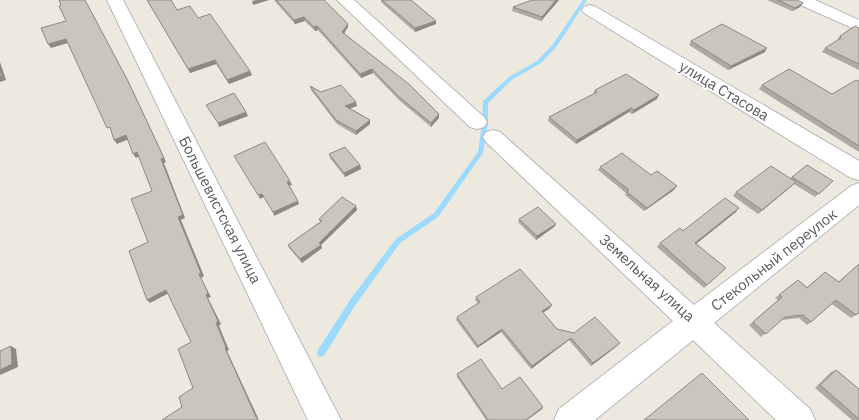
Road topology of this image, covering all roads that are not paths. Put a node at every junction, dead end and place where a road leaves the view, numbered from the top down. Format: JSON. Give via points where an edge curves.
{"nodes":[{"id":1,"x":115,"y":0,"type":"edge"},
{"id":2,"x":345,"y":0,"type":"edge"},
{"id":3,"x":802,"y":0,"type":"edge"},
{"id":4,"x":590,"y":10,"type":"dead end"},
{"id":5,"x":859,"y":26,"type":"edge"},
{"id":6,"x":859,"y":172,"type":"edge"},
{"id":7,"x":859,"y":192,"type":"edge"},
{"id":8,"x":695,"y":322,"type":"junction"},
{"id":9,"x":325,"y":420,"type":"edge"},
{"id":10,"x":570,"y":420,"type":"edge"},
{"id":11,"x":799,"y":420,"type":"edge"}],
"edges":[{"from":1,"to":9,"type":"street","name":"Большевистская улица"},
{"from":2,"to":8,"type":"street","name":"Земельная улица"},
{"from":3,"to":5,"type":"street"},
{"from":4,"to":6,"type":"street","name":"улица Стасова"},
{"from":7,"to":8,"type":"street","name":"Стекольный переулок"},
{"from":8,"to":10,"type":"street","name":"Стекольный переулок"},
{"from":8,"to":11,"type":"street","name":"Земельная улица"}]}
